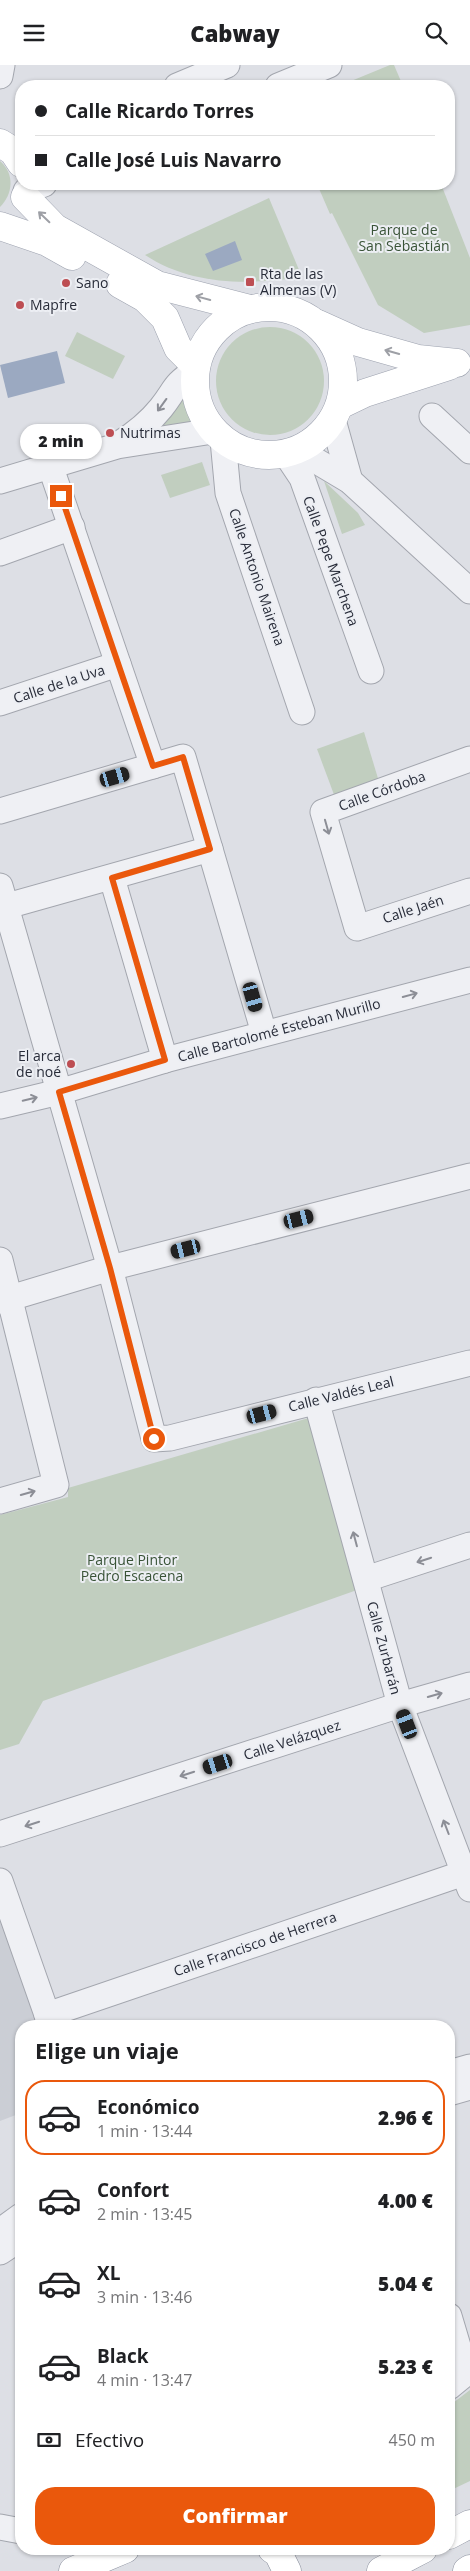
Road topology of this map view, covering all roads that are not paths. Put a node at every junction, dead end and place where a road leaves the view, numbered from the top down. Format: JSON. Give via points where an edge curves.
{"nodes":[{"id":1,"x":2,"y":65,"type":"edge"},
{"id":2,"x":227,"y":65,"type":"edge"},
{"id":3,"x":329,"y":65,"type":"edge"},
{"id":4,"x":0,"y":76,"type":"edge"},
{"id":5,"x":191,"y":80,"type":"edge"},
{"id":6,"x":293,"y":80,"type":"edge"},
{"id":7,"x":29,"y":190,"type":"edge"},
{"id":8,"x":31,"y":190,"type":"edge"},
{"id":9,"x":0,"y":225,"type":"edge"},
{"id":10,"x":250,"y":309,"type":"junction"},
{"id":11,"x":317,"y":324,"type":"junction"},
{"id":12,"x":464,"y":361,"type":"edge"},
{"id":13,"x":196,"y":369,"type":"junction"},
{"id":14,"x":337,"y":412,"type":"junction"},
{"id":15,"x":432,"y":416,"type":"dead end"},
{"id":16,"x":218,"y":435,"type":"junction"},
{"id":17,"x":117,"y":446,"type":"junction"},
{"id":18,"x":470,"y":451,"type":"edge"},
{"id":19,"x":292,"y":452,"type":"junction"},
{"id":20,"x":50,"y":465,"type":"junction"},
{"id":21,"x":0,"y":481,"type":"edge"},
{"id":22,"x":350,"y":481,"type":"junction"},
{"id":23,"x":72,"y":527,"type":"junction"},
{"id":24,"x":0,"y":553,"type":"edge"},
{"id":25,"x":470,"y":591,"type":"edge"},
{"id":26,"x":118,"y":664,"type":"junction"},
{"id":27,"x":371,"y":671,"type":"dead end"},
{"id":28,"x":0,"y":703,"type":"edge"},
{"id":29,"x":302,"y":712,"type":"dead end"},
{"id":30,"x":470,"y":759,"type":"edge"},
{"id":31,"x":153,"y":766,"type":"junction"},
{"id":32,"x":0,"y":811,"type":"edge"},
{"id":33,"x":210,"y":849,"type":"junction"},
{"id":34,"x":112,"y":878,"type":"junction"},
{"id":35,"x":470,"y":891,"type":"edge"},
{"id":36,"x":2,"y":900,"type":"edge"},
{"id":37,"x":357,"y":928,"type":"joint"},
{"id":38,"x":470,"y":980,"type":"edge"},
{"id":39,"x":264,"y":1033,"type":"junction"},
{"id":40,"x":165,"y":1060,"type":"junction"},
{"id":41,"x":59,"y":1092,"type":"junction"},
{"id":42,"x":0,"y":1106,"type":"edge"},
{"id":43,"x":470,"y":1176,"type":"edge"},
{"id":44,"x":0,"y":1260,"type":"edge"},
{"id":45,"x":110,"y":1268,"type":"junction"},
{"id":46,"x":5,"y":1300,"type":"edge"},
{"id":47,"x":470,"y":1363,"type":"edge"},
{"id":48,"x":316,"y":1400,"type":"junction"},
{"id":49,"x":0,"y":1501,"type":"edge"},
{"id":50,"x":470,"y":1545,"type":"edge"},
{"id":51,"x":366,"y":1579,"type":"junction"},
{"id":52,"x":470,"y":1685,"type":"edge"},
{"id":53,"x":400,"y":1705,"type":"junction"},
{"id":54,"x":0,"y":1835,"type":"edge"},
{"id":55,"x":0,"y":1881,"type":"edge"},
{"id":56,"x":467,"y":1881,"type":"edge"},
{"id":57,"x":49,"y":2020,"type":"edge"},
{"id":58,"x":470,"y":2067,"type":"edge"},
{"id":59,"x":455,"y":2071,"type":"edge"},
{"id":60,"x":470,"y":2087,"type":"edge"},
{"id":61,"x":455,"y":2091,"type":"edge"},
{"id":62,"x":15,"y":2220,"type":"edge"},
{"id":63,"x":0,"y":2231,"type":"edge"},
{"id":64,"x":15,"y":2242,"type":"edge"},
{"id":65,"x":0,"y":2252,"type":"edge"},
{"id":66,"x":455,"y":2344,"type":"edge"},
{"id":67,"x":462,"y":2377,"type":"edge"},
{"id":68,"x":470,"y":2519,"type":"edge"},
{"id":69,"x":455,"y":2521,"type":"edge"},
{"id":70,"x":470,"y":2524,"type":"edge"},
{"id":71,"x":0,"y":2527,"type":"edge"},
{"id":72,"x":15,"y":2530,"type":"edge"},
{"id":73,"x":455,"y":2532,"type":"edge"},
{"id":74,"x":135,"y":2555,"type":"edge"},
{"id":75,"x":279,"y":2555,"type":"edge"},
{"id":76,"x":412,"y":2555,"type":"edge"},
{"id":77,"x":73,"y":2571,"type":"edge"},
{"id":78,"x":118,"y":2571,"type":"edge"},
{"id":79,"x":287,"y":2571,"type":"edge"},
{"id":80,"x":382,"y":2571,"type":"edge"}],
"edges":[{"from":1,"to":4,"type":"street"},
{"from":2,"to":5,"type":"street"},
{"from":3,"to":6,"type":"street"},
{"from":7,"to":9,"type":"main road","via":[[19,209]]},
{"from":10,"to":8,"type":"main road","one_way":true,"via":[[157,285],[55,228]]},
{"from":9,"to":13,"type":"main road","via":[[47,242],[145,298],[165,317],[178,348]]},
{"from":10,"to":11,"type":"main road","via":[[282,308],[297,312]]},
{"from":10,"to":13,"type":"main road","via":[[215,330]]},
{"from":12,"to":11,"type":"main road","one_way":true,"via":[[418,359],[358,342]]},
{"from":11,"to":14,"type":"main road","via":[[332,341],[341,361],[344,383]]},
{"from":12,"to":14,"type":"main road","via":[[365,393]]},
{"from":13,"to":16,"type":"main road","via":[[198,403]]},
{"from":13,"to":17,"type":"street","one_way":true,"via":[[178,382],[141,430]]},
{"from":14,"to":19,"type":"main road","via":[[318,438]]},
{"from":14,"to":22,"type":"street"},
{"from":15,"to":18,"type":"street"},
{"from":16,"to":17,"type":"street"},
{"from":16,"to":19,"type":"main road","via":[[242,451],[263,456]]},
{"from":16,"to":29,"type":"street","name":"Calle Antonio Mairena","via":[[228,493]]},
{"from":17,"to":20,"type":"street"},
{"from":19,"to":22,"type":"street"},
{"from":19,"to":27,"type":"street","name":"Calle Pepe Marchena"},
{"from":20,"to":21,"type":"street"},
{"from":20,"to":23,"type":"street"},
{"from":22,"to":25,"type":"street"},
{"from":23,"to":24,"type":"street"},
{"from":23,"to":26,"type":"street"},
{"from":26,"to":28,"type":"street","name":"Calle de la Uva"},
{"from":26,"to":31,"type":"street"},
{"from":30,"to":37,"type":"street","name":"Calle Córdoba","one_way":true,"via":[[323,812]]},
{"from":31,"to":32,"type":"street"},
{"from":31,"to":33,"type":"street","via":[[183,757]]},
{"from":33,"to":34,"type":"street"},
{"from":33,"to":39,"type":"street"},
{"from":34,"to":36,"type":"street"},
{"from":34,"to":40,"type":"street"},
{"from":35,"to":37,"type":"street","name":"Calle Jaén"},
{"from":36,"to":41,"type":"street"},
{"from":39,"to":38,"type":"street","name":"Calle Bartolomé Esteban Murillo","one_way":true},
{"from":39,"to":40,"type":"street","name":"Calle Bartolomé Esteban Murillo"},
{"from":40,"to":41,"type":"street","name":"Calle Bartolomé Esteban Murillo"},
{"from":42,"to":41,"type":"street","name":"Calle Bartolomé Esteban Murillo","one_way":true},
{"from":41,"to":45,"type":"street"},
{"from":43,"to":45,"type":"street"},
{"from":44,"to":46,"type":"street"},
{"from":45,"to":46,"type":"street"},
{"from":45,"to":48,"type":"street","name":"Calle Valdés Leal","via":[[154,1439],[170,1438]]},
{"from":49,"to":46,"type":"street","one_way":true,"via":[[56,1485]]},
{"from":47,"to":48,"type":"street","name":"Calle Valdés Leal"},
{"from":51,"to":48,"type":"street","name":"Calle Zurbarán","one_way":true},
{"from":50,"to":51,"type":"street","one_way":true},
{"from":51,"to":53,"type":"street","name":"Calle Zurbarán"},
{"from":53,"to":52,"type":"street","name":"Calle Velázquez","one_way":true},
{"from":53,"to":54,"type":"street","name":"Calle Velázquez","one_way":true},
{"from":56,"to":53,"type":"street","name":"Calle Zurbarán","one_way":true},
{"from":55,"to":57,"type":"street"},
{"from":56,"to":57,"type":"street","name":"Calle Francisco de Herrera"},
{"from":58,"to":59,"type":"street"},
{"from":60,"to":61,"type":"street"},
{"from":62,"to":63,"type":"street"},
{"from":64,"to":65,"type":"street"},
{"from":66,"to":67,"type":"street"},
{"from":68,"to":69,"type":"main road"},
{"from":70,"to":73,"type":"main road"},
{"from":71,"to":72,"type":"street"},
{"from":74,"to":77,"type":"main road"},
{"from":74,"to":78,"type":"main road"},
{"from":75,"to":79,"type":"main road"},
{"from":76,"to":80,"type":"main road"}]}
